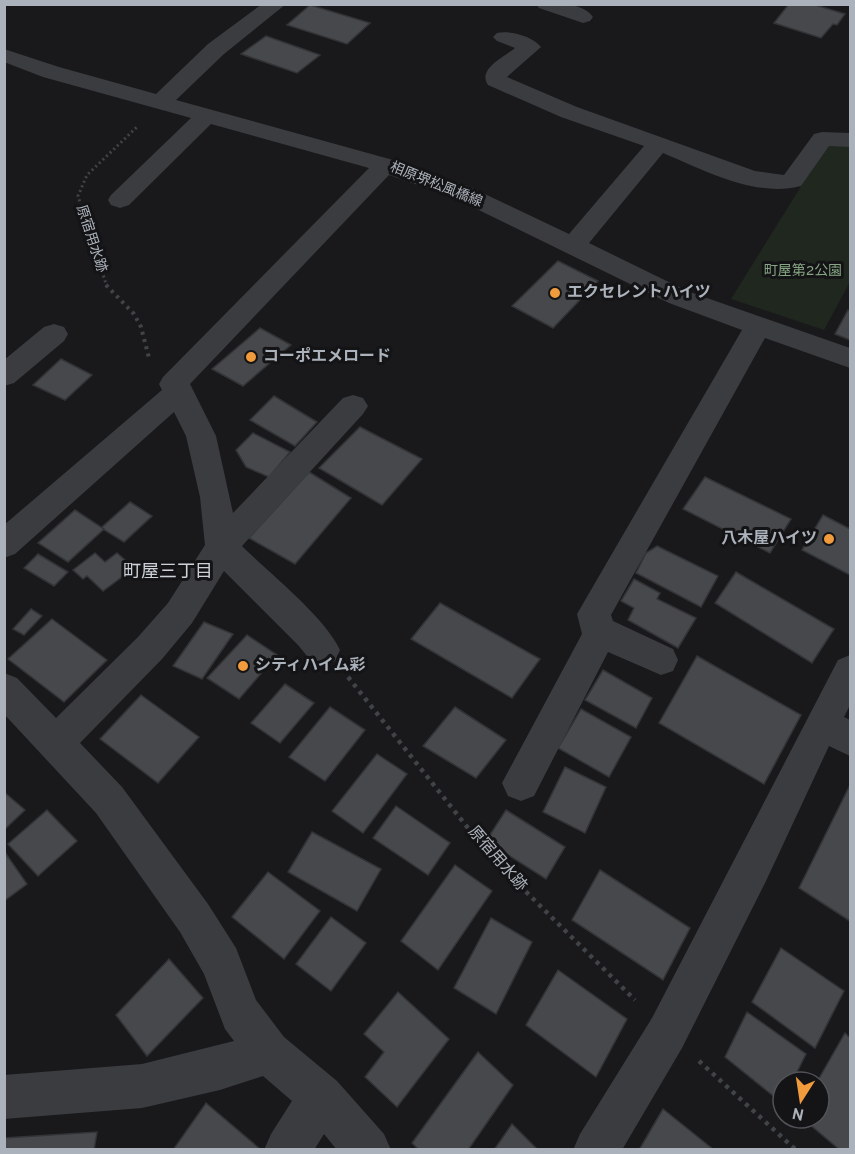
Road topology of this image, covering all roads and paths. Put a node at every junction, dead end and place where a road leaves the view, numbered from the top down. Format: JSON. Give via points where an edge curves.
{"nodes":[{"id":1,"x":276,"y":4,"type":"edge"},
{"id":2,"x":546,"y":4,"type":"edge"},
{"id":3,"x":583,"y":17,"type":"dead end"},
{"id":4,"x":504,"y":37,"type":"dead end"},
{"id":5,"x":530,"y":47,"type":"junction"},
{"id":6,"x":552,"y":54,"type":"dead end"},
{"id":7,"x":4,"y":56,"type":"edge"},
{"id":8,"x":161,"y":102,"type":"junction"},
{"id":9,"x":207,"y":115,"type":"junction"},
{"id":10,"x":850,"y":140,"type":"edge"},
{"id":11,"x":659,"y":143,"type":"junction"},
{"id":12,"x":385,"y":165,"type":"junction"},
{"id":13,"x":120,"y":200,"type":"dead end"},
{"id":14,"x":572,"y":247,"type":"junction"},
{"id":15,"x":759,"y":325,"type":"junction"},
{"id":16,"x":54,"y":334,"type":"dead end"},
{"id":17,"x":850,"y":358,"type":"edge"},
{"id":18,"x":4,"y":376,"type":"edge"},
{"id":19,"x":176,"y":388,"type":"junction"},
{"id":20,"x":353,"y":406,"type":"dead end"},
{"id":21,"x":4,"y":545,"type":"edge"},
{"id":22,"x":221,"y":547,"type":"junction"},
{"id":23,"x":602,"y":632,"type":"junction"},
{"id":24,"x":323,"y":650,"type":"joint"},
{"id":25,"x":661,"y":660,"type":"dead end"},
{"id":26,"x":850,"y":670,"type":"edge"},
{"id":27,"x":4,"y":689,"type":"edge"},
{"id":28,"x":836,"y":731,"type":"edge"},
{"id":29,"x":56,"y":743,"type":"junction"},
{"id":30,"x":521,"y":783,"type":"dead end"},
{"id":31,"x":667,"y":1033,"type":"junction"},
{"id":32,"x":269,"y":1052,"type":"junction"},
{"id":33,"x":4,"y":1097,"type":"edge"},
{"id":34,"x":321,"y":1097,"type":"junction"},
{"id":35,"x":287,"y":1149,"type":"edge"},
{"id":36,"x":368,"y":1149,"type":"edge"},
{"id":37,"x":596,"y":1149,"type":"edge"},
{"id":38,"x":796,"y":1149,"type":"edge"}],
"edges":[{"from":1,"to":8,"type":"street","via":[[216,49]]},
{"from":2,"to":3,"type":"street"},
{"from":4,"to":5,"type":"street"},
{"from":5,"to":6,"type":"street"},
{"from":5,"to":11,"type":"street","via":[[496,74],[496,80],[569,112]]},
{"from":7,"to":8,"type":"street","name":"相原堺松風橋線"},
{"from":8,"to":9,"type":"street","name":"相原堺松風橋線"},
{"from":8,"to":19,"type":"path","name":"原宿用水跡","via":[[87,174],[78,196],[107,288],[134,314],[152,363]]},
{"from":9,"to":12,"type":"street","name":"相原堺松風橋線"},
{"from":9,"to":13,"type":"street"},
{"from":10,"to":11,"type":"street","via":[[822,139],[792,181],[785,184],[763,182]]},
{"from":11,"to":14,"type":"street"},
{"from":12,"to":14,"type":"street","name":"相原堺松風橋線","via":[[461,192]]},
{"from":12,"to":19,"type":"street"},
{"from":14,"to":15,"type":"street","name":"相原堺松風橋線","via":[[678,297]]},
{"from":15,"to":17,"type":"street","name":"相原堺松風橋線"},
{"from":15,"to":23,"type":"street","via":[[594,614],[596,627]]},
{"from":16,"to":18,"type":"street"},
{"from":19,"to":21,"type":"street"},
{"from":19,"to":22,"type":"street","via":[[201,436],[216,497]]},
{"from":20,"to":22,"type":"street"},
{"from":22,"to":24,"type":"street"},
{"from":22,"to":29,"type":"street","via":[[180,613]]},
{"from":23,"to":25,"type":"street"},
{"from":23,"to":30,"type":"street"},
{"from":24,"to":31,"type":"path","name":"原宿用水跡","via":[[355,684],[491,857]]},
{"from":26,"to":28,"type":"street"},
{"from":27,"to":29,"type":"street"},
{"from":28,"to":31,"type":"street","via":[[752,867]]},
{"from":29,"to":32,"type":"street","via":[[108,800],[194,918],[221,963],[240,1014]]},
{"from":31,"to":37,"type":"street"},
{"from":31,"to":38,"type":"path","name":"原宿用水跡"},
{"from":32,"to":33,"type":"street","via":[[142,1086]]},
{"from":32,"to":34,"type":"street"},
{"from":34,"to":35,"type":"street"},
{"from":34,"to":36,"type":"street"}]}
